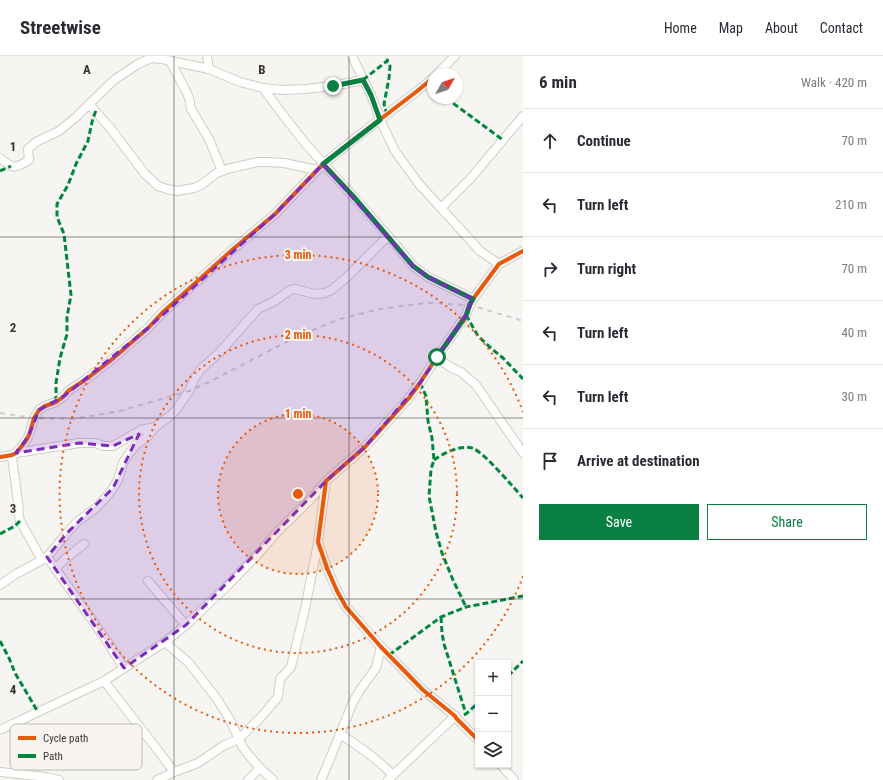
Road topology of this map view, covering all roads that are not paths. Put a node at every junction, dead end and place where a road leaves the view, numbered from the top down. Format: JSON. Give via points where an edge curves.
{"nodes":[{"id":1,"x":207,"y":56,"type":"edge"},
{"id":2,"x":352,"y":56,"type":"edge"},
{"id":3,"x":455,"y":56,"type":"edge"},
{"id":4,"x":150,"y":57,"type":"edge"},
{"id":5,"x":170,"y":61,"type":"junction"},
{"id":6,"x":443,"y":68,"type":"edge"},
{"id":7,"x":209,"y":69,"type":"junction"},
{"id":8,"x":363,"y":80,"type":"junction"},
{"id":9,"x":427,"y":83,"type":"edge"},
{"id":10,"x":263,"y":88,"type":"junction"},
{"id":11,"x":90,"y":104,"type":"junction"},
{"id":12,"x":523,"y":116,"type":"edge"},
{"id":13,"x":380,"y":120,"type":"junction"},
{"id":14,"x":0,"y":158,"type":"edge"},
{"id":15,"x":320,"y":167,"type":"junction"},
{"id":16,"x":222,"y":171,"type":"junction"},
{"id":17,"x":440,"y":208,"type":"junction"},
{"id":18,"x":388,"y":236,"type":"junction"},
{"id":19,"x":523,"y":251,"type":"edge"},
{"id":20,"x":499,"y":264,"type":"junction"},
{"id":21,"x":473,"y":299,"type":"junction"},
{"id":22,"x":437,"y":357,"type":"junction"},
{"id":23,"x":155,"y":427,"type":"junction"},
{"id":24,"x":523,"y":453,"type":"edge"},
{"id":25,"x":14,"y":454,"type":"junction"},
{"id":26,"x":0,"y":457,"type":"edge"},
{"id":27,"x":326,"y":480,"type":"junction"},
{"id":28,"x":318,"y":542,"type":"junction"},
{"id":29,"x":84,"y":544,"type":"dead end"},
{"id":30,"x":45,"y":559,"type":"junction"},
{"id":31,"x":56,"y":569,"type":"junction"},
{"id":32,"x":148,"y":581,"type":"dead end"},
{"id":33,"x":0,"y":585,"type":"edge"},
{"id":34,"x":186,"y":625,"type":"junction"},
{"id":35,"x":165,"y":642,"type":"junction"},
{"id":36,"x":381,"y":647,"type":"junction"},
{"id":37,"x":124,"y":668,"type":"junction"},
{"id":38,"x":104,"y":681,"type":"junction"},
{"id":39,"x":455,"y":716,"type":"junction"},
{"id":40,"x":13,"y":724,"type":"edge"},
{"id":41,"x":137,"y":724,"type":"edge"},
{"id":42,"x":10,"y":725,"type":"edge"},
{"id":43,"x":0,"y":730,"type":"edge"},
{"id":44,"x":142,"y":730,"type":"edge"},
{"id":45,"x":340,"y":734,"type":"junction"},
{"id":46,"x":475,"y":737,"type":"edge"},
{"id":47,"x":240,"y":739,"type":"junction"},
{"id":48,"x":260,"y":768,"type":"junction"},
{"id":49,"x":504,"y":768,"type":"edge"},
{"id":50,"x":0,"y":772,"type":"edge"},
{"id":51,"x":174,"y":772,"type":"junction"},
{"id":52,"x":390,"y":777,"type":"edge"},
{"id":53,"x":59,"y":780,"type":"edge"},
{"id":54,"x":157,"y":780,"type":"edge"},
{"id":55,"x":248,"y":780,"type":"edge"},
{"id":56,"x":273,"y":780,"type":"edge"},
{"id":57,"x":321,"y":780,"type":"edge"},
{"id":58,"x":514,"y":780,"type":"edge"}],
"edges":[{"from":1,"to":7,"type":"street"},
{"from":2,"to":8,"type":"street"},
{"from":3,"to":6,"type":"street"},
{"from":4,"to":5,"type":"street"},
{"from":4,"to":11,"type":"street","via":[[114,80]]},
{"from":5,"to":7,"type":"street"},
{"from":5,"to":16,"type":"street"},
{"from":7,"to":10,"type":"street"},
{"from":8,"to":10,"type":"street","via":[[306,89]]},
{"from":8,"to":13,"type":"street"},
{"from":9,"to":13,"type":"street"},
{"from":10,"to":15,"type":"street"},
{"from":11,"to":14,"type":"street","via":[[59,132],[36,142],[28,149],[29,160],[19,166],[10,166]]},
{"from":11,"to":16,"type":"street","via":[[145,174],[158,186],[177,191],[194,188]]},
{"from":12,"to":17,"type":"street","via":[[471,178]]},
{"from":13,"to":15,"type":"street"},
{"from":13,"to":17,"type":"street","via":[[395,151]]},
{"from":15,"to":16,"type":"street","via":[[258,162]]},
{"from":15,"to":18,"type":"street","via":[[353,196]]},
{"from":15,"to":25,"type":"street","via":[[275,214],[110,361],[56,402],[39,410],[29,435]]},
{"from":17,"to":20,"type":"street","via":[[480,251]]},
{"from":18,"to":21,"type":"street","via":[[413,266],[428,277]]},
{"from":18,"to":23,"type":"street","via":[[333,289],[315,294],[290,290],[258,309],[220,352],[201,369],[176,410]]},
{"from":19,"to":20,"type":"street"},
{"from":20,"to":21,"type":"street"},
{"from":21,"to":22,"type":"street","via":[[466,316]]},
{"from":22,"to":24,"type":"street","via":[[476,385]]},
{"from":22,"to":27,"type":"street","via":[[409,398],[365,447]]},
{"from":23,"to":25,"type":"street","via":[[141,430],[113,446],[92,442],[79,443]]},
{"from":23,"to":30,"type":"street","via":[[128,455],[118,480],[108,495],[67,532]]},
{"from":25,"to":26,"type":"street"},
{"from":25,"to":30,"type":"street","via":[[13,472],[19,516],[22,525]]},
{"from":27,"to":28,"type":"street"},
{"from":27,"to":34,"type":"street","via":[[260,552]]},
{"from":28,"to":36,"type":"street","via":[[327,568],[346,607]]},
{"from":28,"to":47,"type":"street","via":[[291,667],[280,680],[278,698]]},
{"from":29,"to":31,"type":"street"},
{"from":30,"to":31,"type":"street"},
{"from":30,"to":33,"type":"street"},
{"from":31,"to":37,"type":"street"},
{"from":32,"to":34,"type":"street"},
{"from":34,"to":35,"type":"street"},
{"from":35,"to":37,"type":"street"},
{"from":35,"to":47,"type":"street","via":[[189,663],[230,720]]},
{"from":36,"to":39,"type":"street","via":[[423,690]]},
{"from":36,"to":45,"type":"street","via":[[376,668],[353,702]]},
{"from":37,"to":38,"type":"street"},
{"from":38,"to":40,"type":"street"},
{"from":38,"to":41,"type":"street"},
{"from":39,"to":46,"type":"street"},
{"from":39,"to":52,"type":"street"},
{"from":42,"to":43,"type":"street"},
{"from":44,"to":51,"type":"street"},
{"from":45,"to":52,"type":"street","via":[[356,743],[380,763]]},
{"from":45,"to":57,"type":"street"},
{"from":47,"to":48,"type":"street","via":[[242,746]]},
{"from":47,"to":51,"type":"street","via":[[223,746],[198,763]]},
{"from":48,"to":55,"type":"street"},
{"from":48,"to":56,"type":"street"},
{"from":49,"to":58,"type":"street"},
{"from":50,"to":53,"type":"street"},
{"from":51,"to":54,"type":"street"}]}
